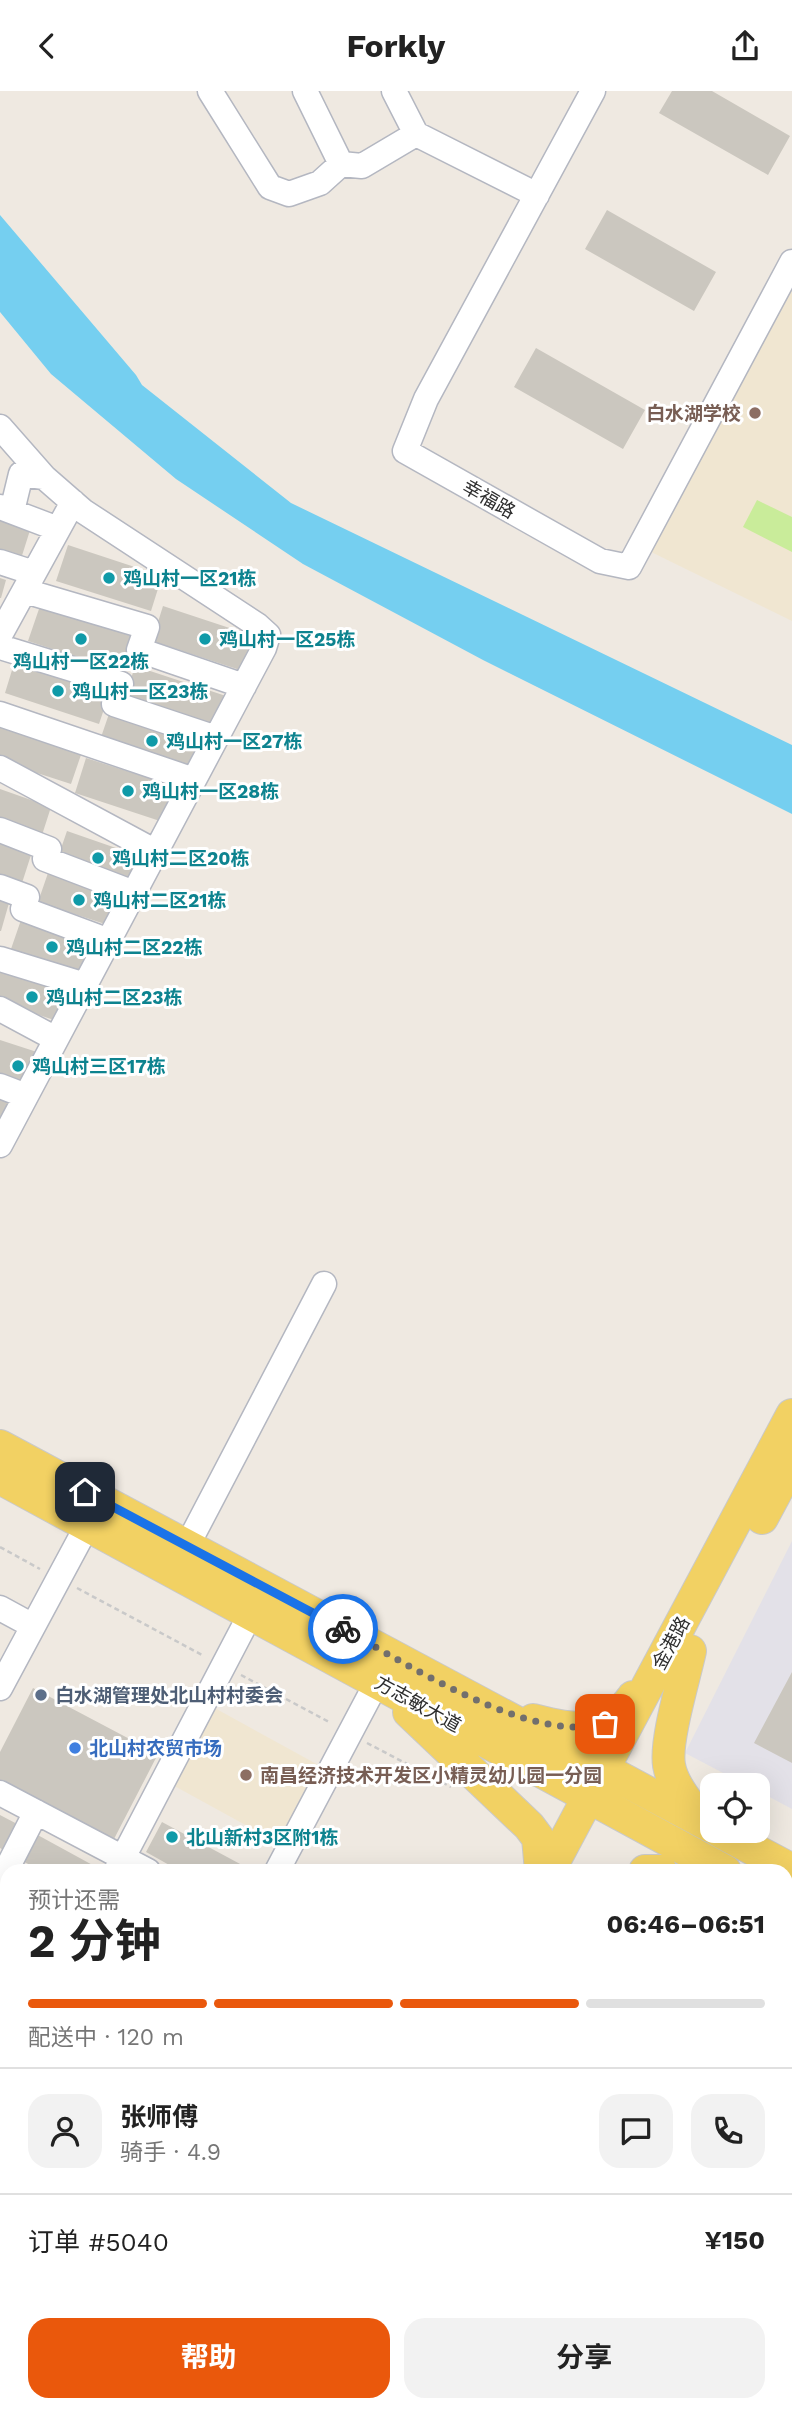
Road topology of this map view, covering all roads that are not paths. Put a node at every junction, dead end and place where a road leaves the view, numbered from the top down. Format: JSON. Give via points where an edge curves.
{"nodes":[{"id":1,"x":210,"y":91,"type":"edge"},
{"id":2,"x":305,"y":91,"type":"edge"},
{"id":3,"x":394,"y":91,"type":"edge"},
{"id":4,"x":593,"y":91,"type":"edge"},
{"id":5,"x":416,"y":134,"type":"junction"},
{"id":6,"x":341,"y":164,"type":"junction"},
{"id":7,"x":537,"y":195,"type":"junction"},
{"id":8,"x":792,"y":262,"type":"edge"},
{"id":9,"x":0,"y":427,"type":"edge"},
{"id":10,"x":44,"y":477,"type":"junction"},
{"id":11,"x":73,"y":502,"type":"junction"},
{"id":12,"x":6,"y":509,"type":"edge"},
{"id":13,"x":58,"y":529,"type":"junction"},
{"id":14,"x":0,"y":562,"type":"edge"},
{"id":15,"x":29,"y":582,"type":"junction"},
{"id":16,"x":1,"y":635,"type":"edge"},
{"id":17,"x":244,"y":686,"type":"junction"},
{"id":18,"x":0,"y":714,"type":"edge"},
{"id":19,"x":216,"y":738,"type":"junction"},
{"id":20,"x":0,"y":768,"type":"edge"},
{"id":21,"x":194,"y":780,"type":"junction"},
{"id":22,"x":0,"y":830,"type":"edge"},
{"id":23,"x":156,"y":852,"type":"junction"},
{"id":24,"x":0,"y":887,"type":"edge"},
{"id":25,"x":134,"y":893,"type":"junction"},
{"id":26,"x":0,"y":941,"type":"edge"},
{"id":27,"x":109,"y":941,"type":"junction"},
{"id":28,"x":0,"y":949,"type":"edge"},
{"id":29,"x":0,"y":959,"type":"edge"},
{"id":30,"x":85,"y":985,"type":"junction"},
{"id":31,"x":0,"y":1009,"type":"edge"},
{"id":32,"x":56,"y":1039,"type":"junction"},
{"id":33,"x":0,"y":1086,"type":"edge"},
{"id":34,"x":26,"y":1096,"type":"junction"},
{"id":35,"x":0,"y":1145,"type":"edge"},
{"id":36,"x":324,"y":1284,"type":"dead end"},
{"id":37,"x":792,"y":1415,"type":"edge"},
{"id":38,"x":0,"y":1446,"type":"edge"},
{"id":39,"x":792,"y":1462,"type":"edge"},
{"id":40,"x":0,"y":1478,"type":"edge"},
{"id":41,"x":88,"y":1524,"type":"junction"},
{"id":42,"x":187,"y":1546,"type":"junction"},
{"id":43,"x":0,"y":1608,"type":"edge"},
{"id":44,"x":251,"y":1613,"type":"junction"},
{"id":45,"x":33,"y":1626,"type":"junction"},
{"id":46,"x":680,"y":1648,"type":"junction"},
{"id":47,"x":377,"y":1682,"type":"junction"},
{"id":48,"x":0,"y":1688,"type":"edge"},
{"id":49,"x":491,"y":1708,"type":"junction"},
{"id":50,"x":613,"y":1773,"type":"junction"},
{"id":51,"x":0,"y":1793,"type":"edge"},
{"id":52,"x":597,"y":1802,"type":"junction"},
{"id":53,"x":36,"y":1812,"type":"junction"},
{"id":54,"x":700,"y":1813,"type":"edge"},
{"id":55,"x":700,"y":1820,"type":"edge"},
{"id":56,"x":742,"y":1843,"type":"edge"},
{"id":57,"x":9,"y":1864,"type":"edge"},
{"id":58,"x":120,"y":1864,"type":"edge"},
{"id":59,"x":281,"y":1864,"type":"edge"},
{"id":60,"x":540,"y":1864,"type":"edge"},
{"id":61,"x":554,"y":1864,"type":"edge"},
{"id":62,"x":574,"y":1864,"type":"edge"},
{"id":63,"x":712,"y":1864,"type":"edge"},
{"id":64,"x":781,"y":1864,"type":"edge"}],
"edges":[{"from":1,"to":6,"type":"street","via":[[270,187],[289,194],[320,183]]},
{"from":2,"to":6,"type":"street"},
{"from":3,"to":5,"type":"street"},
{"from":4,"to":7,"type":"street","name":"幸福路"},
{"from":5,"to":6,"type":"street","via":[[362,166]]},
{"from":5,"to":7,"type":"street"},
{"from":7,"to":8,"type":"street","name":"幸福路","via":[[426,399],[405,451],[600,561],[629,566]]},
{"from":9,"to":10,"type":"street"},
{"from":10,"to":11,"type":"street"},
{"from":10,"to":12,"type":"street","via":[[21,474]]},
{"from":11,"to":13,"type":"street"},
{"from":11,"to":17,"type":"street","via":[[268,635]]},
{"from":12,"to":13,"type":"street"},
{"from":13,"to":15,"type":"street"},
{"from":14,"to":15,"type":"street"},
{"from":15,"to":16,"type":"street"},
{"from":15,"to":17,"type":"street","via":[[146,628],[139,650]]},
{"from":16,"to":19,"type":"street","via":[[121,684],[114,704]]},
{"from":17,"to":19,"type":"street"},
{"from":18,"to":21,"type":"street"},
{"from":19,"to":21,"type":"street"},
{"from":20,"to":23,"type":"street"},
{"from":21,"to":23,"type":"street"},
{"from":22,"to":25,"type":"street","via":[[49,849],[45,859]]},
{"from":23,"to":25,"type":"street"},
{"from":24,"to":27,"type":"street","via":[[27,897],[23,909]]},
{"from":25,"to":27,"type":"street"},
{"from":26,"to":28,"type":"street"},
{"from":27,"to":30,"type":"street"},
{"from":29,"to":30,"type":"street"},
{"from":30,"to":32,"type":"street"},
{"from":31,"to":32,"type":"street"},
{"from":32,"to":34,"type":"street"},
{"from":33,"to":34,"type":"street"},
{"from":34,"to":35,"type":"street"},
{"from":36,"to":42,"type":"street"},
{"from":37,"to":46,"type":"main road","name":"金港路"},
{"from":38,"to":42,"type":"main road","name":"方志敏大道"},
{"from":39,"to":46,"type":"main road","name":"金港路"},
{"from":40,"to":41,"type":"main road","name":"方志敏大道"},
{"from":41,"to":44,"type":"main road","name":"方志敏大道"},
{"from":41,"to":45,"type":"street"},
{"from":42,"to":49,"type":"main road","name":"方志敏大道"},
{"from":43,"to":45,"type":"street"},
{"from":44,"to":47,"type":"main road","name":"方志敏大道"},
{"from":44,"to":58,"type":"street"},
{"from":45,"to":48,"type":"street"},
{"from":46,"to":49,"type":"main road","via":[[623,1711],[605,1724],[586,1729],[560,1727]]},
{"from":46,"to":50,"type":"main road","name":"金港路"},
{"from":46,"to":54,"type":"main road","via":[[669,1766],[677,1786]]},
{"from":47,"to":52,"type":"main road","name":"方志敏大道"},
{"from":47,"to":59,"type":"street"},
{"from":47,"to":60,"type":"main road","via":[[529,1826],[538,1838]]},
{"from":49,"to":50,"type":"main road","name":"方志敏大道"},
{"from":50,"to":52,"type":"main road","name":"金港路"},
{"from":50,"to":55,"type":"main road","name":"方志敏大道"},
{"from":51,"to":53,"type":"street"},
{"from":52,"to":61,"type":"main road","name":"金港路"},
{"from":52,"to":62,"type":"main road","name":"金港路"},
{"from":52,"to":63,"type":"main road","name":"方志敏大道"},
{"from":53,"to":57,"type":"street"},
{"from":53,"to":58,"type":"street"},
{"from":56,"to":64,"type":"main road","name":"方志敏大道"}]}
